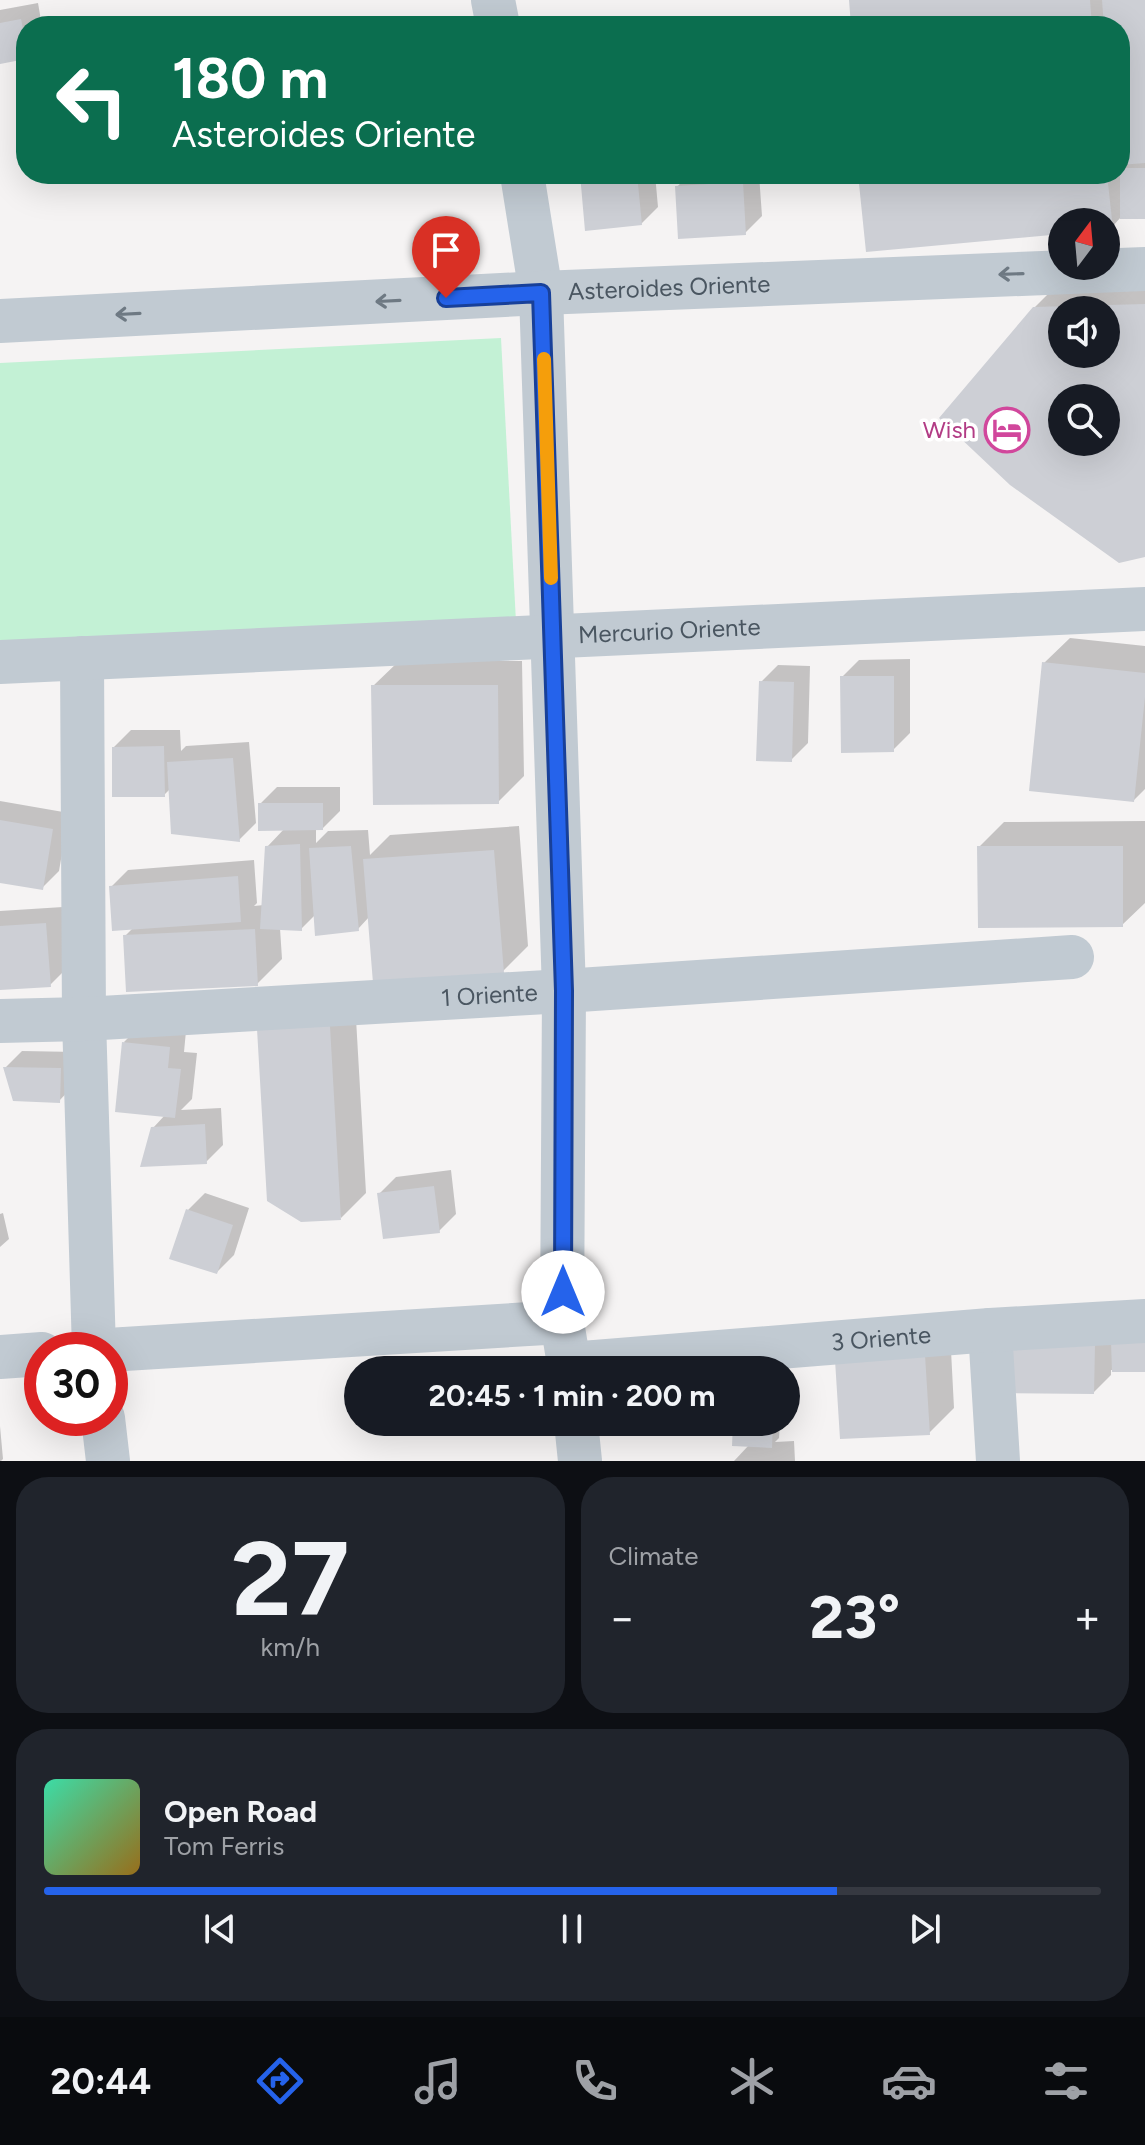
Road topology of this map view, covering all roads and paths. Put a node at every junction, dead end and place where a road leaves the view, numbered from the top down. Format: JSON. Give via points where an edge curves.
{"nodes":[{"id":1,"x":524,"y":184,"type":"edge"},
{"id":2,"x":1145,"y":269,"type":"edge"},
{"id":3,"x":541,"y":293,"type":"junction"},
{"id":4,"x":0,"y":321,"type":"edge"},
{"id":5,"x":1145,"y":609,"type":"edge"},
{"id":6,"x":553,"y":636,"type":"junction"},
{"id":7,"x":82,"y":658,"type":"junction"},
{"id":8,"x":0,"y":662,"type":"edge"},
{"id":9,"x":1072,"y":957,"type":"dead end"},
{"id":10,"x":564,"y":991,"type":"junction"},
{"id":11,"x":84,"y":1019,"type":"junction"},
{"id":12,"x":0,"y":1021,"type":"edge"},
{"id":13,"x":1145,"y":1321,"type":"edge"},
{"id":14,"x":990,"y":1330,"type":"junction"},
{"id":15,"x":93,"y":1332,"type":"edge"},
{"id":16,"x":128,"y":1350,"type":"edge"},
{"id":17,"x":568,"y":1352,"type":"edge"},
{"id":18,"x":24,"y":1355,"type":"edge"},
{"id":19,"x":0,"y":1357,"type":"edge"},
{"id":20,"x":105,"y":1436,"type":"edge"},
{"id":21,"x":577,"y":1436,"type":"edge"},
{"id":22,"x":108,"y":1461,"type":"edge"},
{"id":23,"x":580,"y":1461,"type":"edge"},
{"id":24,"x":998,"y":1461,"type":"edge"}],
"edges":[{"from":1,"to":3,"type":"street"},
{"from":2,"to":3,"type":"street","name":"Asteroides Oriente","one_way":true},
{"from":3,"to":4,"type":"street","name":"Asteroides Oriente","one_way":true},
{"from":3,"to":6,"type":"street"},
{"from":5,"to":6,"type":"street","name":"Mercurio Oriente"},
{"from":6,"to":7,"type":"street","name":"Mercurio Oriente"},
{"from":6,"to":10,"type":"street"},
{"from":7,"to":8,"type":"street","name":"Mercurio Oriente"},
{"from":7,"to":11,"type":"street"},
{"from":9,"to":10,"type":"street","name":"1 Oriente"},
{"from":10,"to":11,"type":"street","name":"1 Oriente"},
{"from":10,"to":17,"type":"street"},
{"from":11,"to":12,"type":"street","name":"1 Oriente"},
{"from":11,"to":15,"type":"street"},
{"from":13,"to":14,"type":"street","name":"3 Oriente"},
{"from":14,"to":17,"type":"street","name":"3 Oriente"},
{"from":14,"to":24,"type":"street"},
{"from":16,"to":17,"type":"street","name":"3 Oriente"},
{"from":18,"to":19,"type":"street"},
{"from":20,"to":22,"type":"street"},
{"from":21,"to":23,"type":"street"}]}
